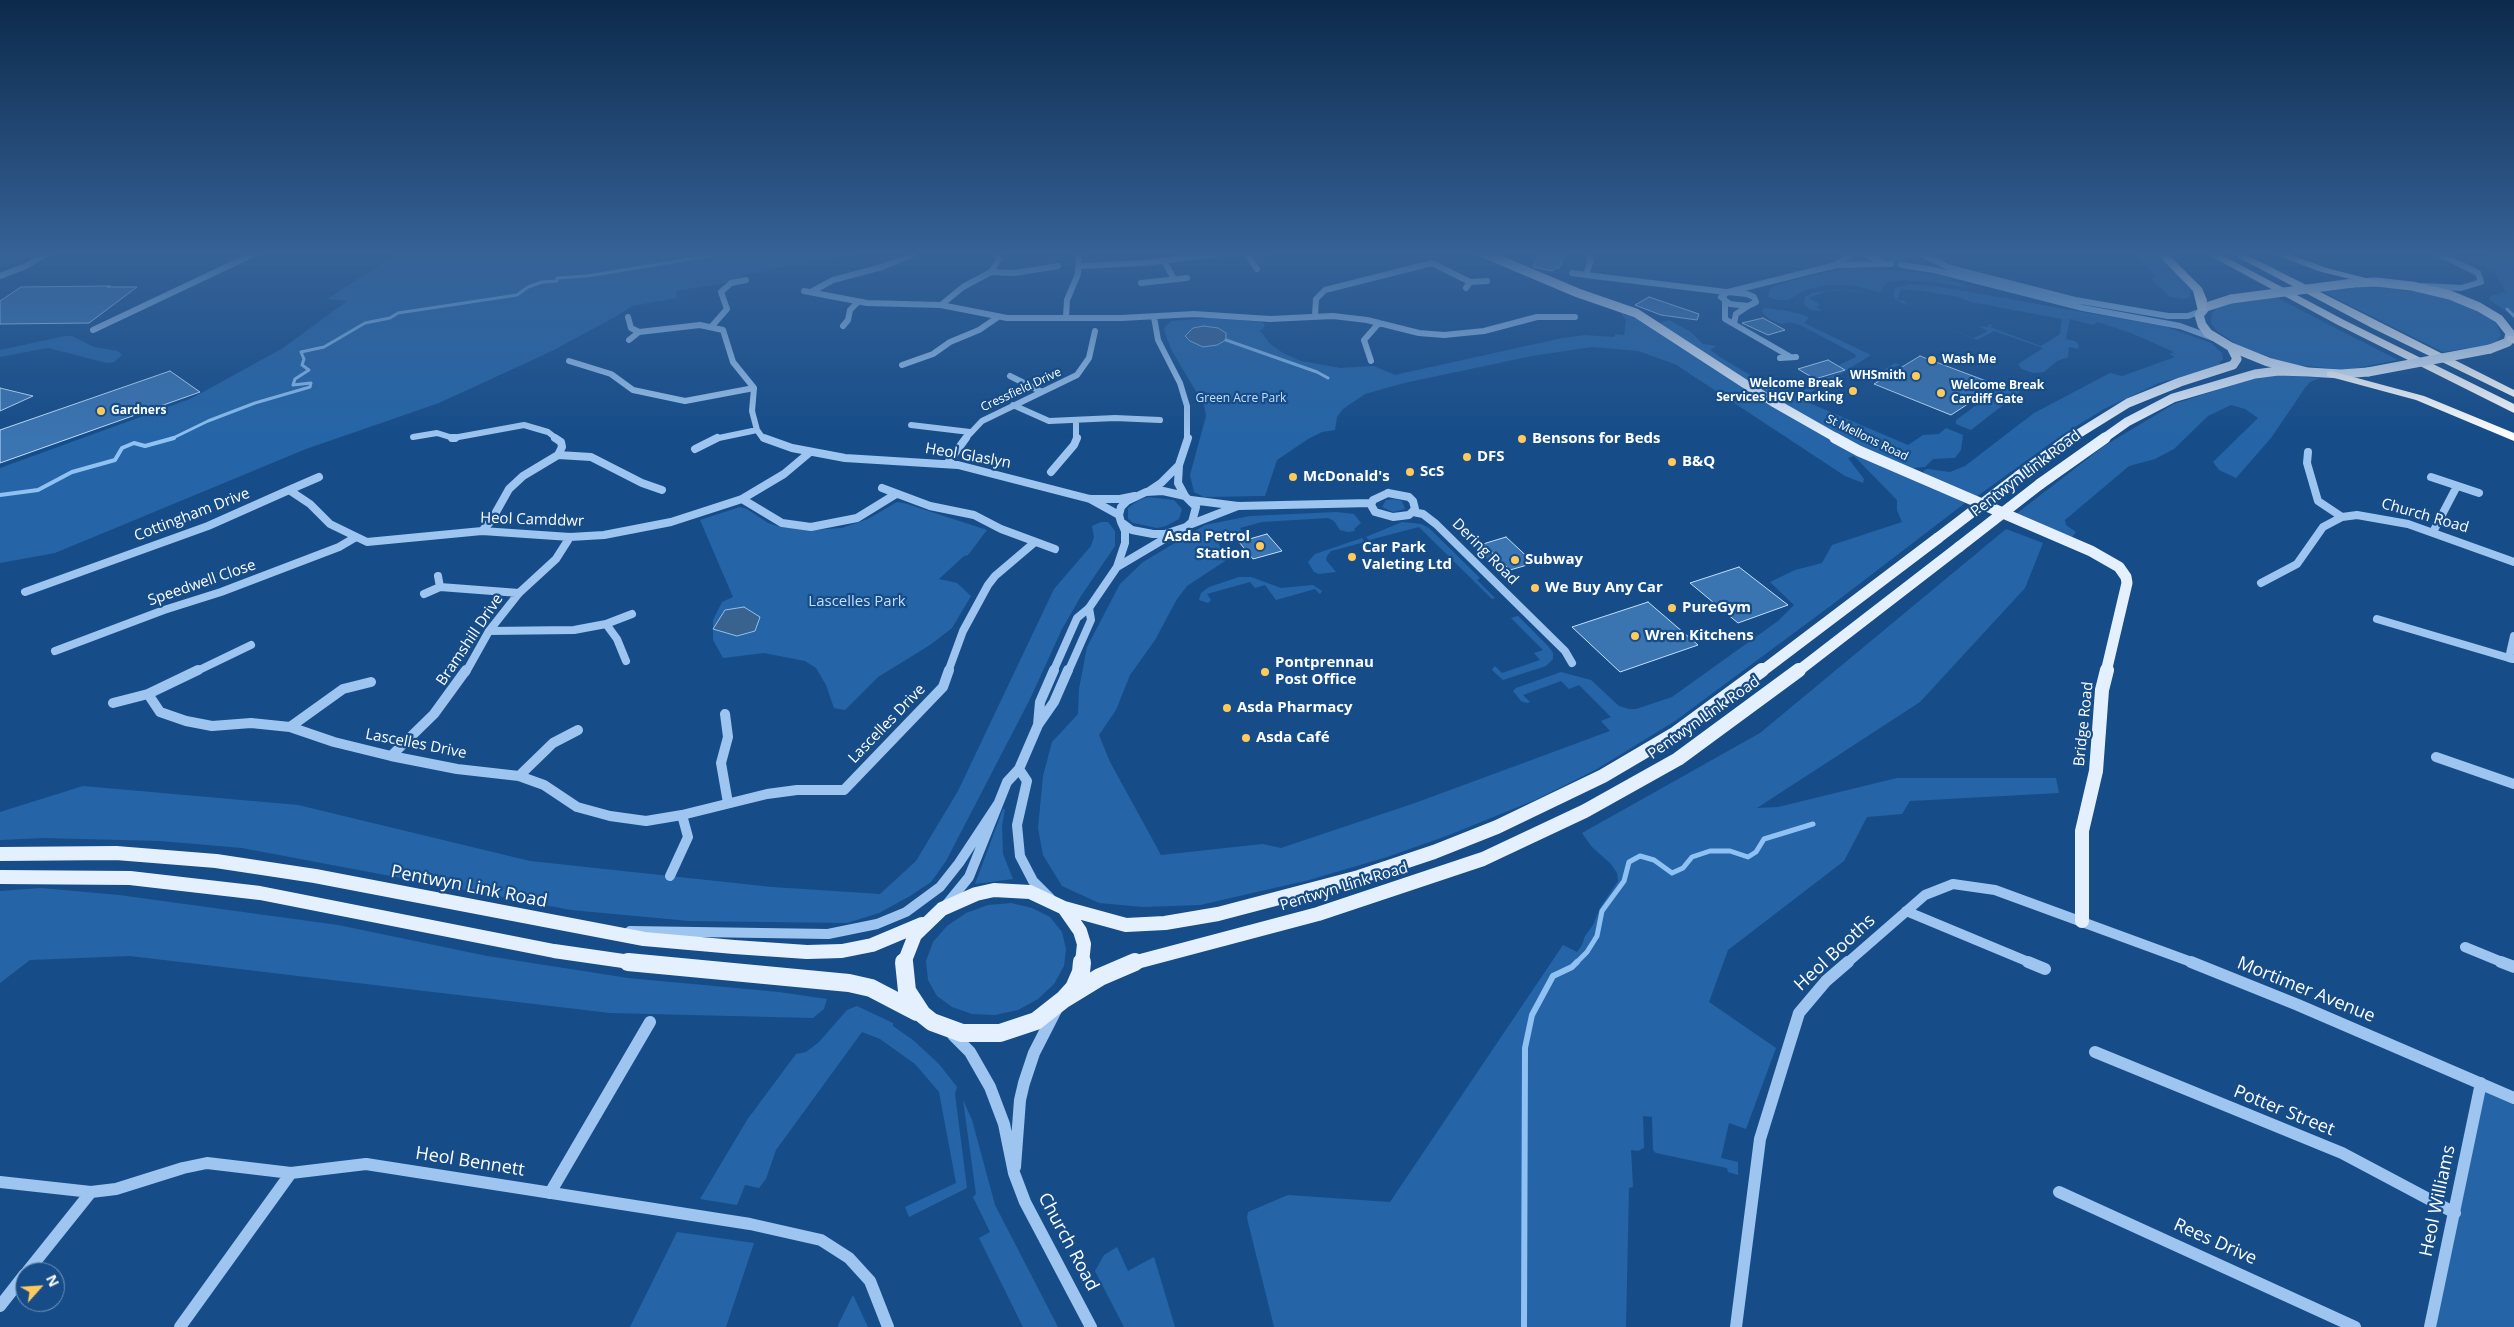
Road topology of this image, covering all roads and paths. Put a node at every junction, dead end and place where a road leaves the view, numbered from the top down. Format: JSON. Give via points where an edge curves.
{"nodes":[{"id":1,"x":126,"y":314,"type":"edge"},
{"id":2,"x":723,"y":314,"type":"edge"},
{"id":3,"x":849,"y":314,"type":"edge"},
{"id":4,"x":983,"y":314,"type":"edge"},
{"id":5,"x":1066,"y":314,"type":"edge"},
{"id":6,"x":1550,"y":314,"type":"edge"},
{"id":7,"x":1567,"y":314,"type":"edge"},
{"id":8,"x":1637,"y":314,"type":"edge"},
{"id":9,"x":1724,"y":314,"type":"edge"},
{"id":10,"x":1736,"y":314,"type":"edge"},
{"id":11,"x":2115,"y":314,"type":"edge"},
{"id":12,"x":2156,"y":314,"type":"edge"},
{"id":13,"x":2190,"y":314,"type":"edge"},
{"id":14,"x":2200,"y":314,"type":"edge"},
{"id":15,"x":2325,"y":314,"type":"edge"},
{"id":16,"x":2351,"y":314,"type":"edge"},
{"id":17,"x":2489,"y":314,"type":"edge"},
{"id":18,"x":1314,"y":316,"type":"joint"},
{"id":19,"x":628,"y":317,"type":"dead end"},
{"id":20,"x":998,"y":317,"type":"junction"},
{"id":21,"x":1066,"y":317,"type":"junction"},
{"id":22,"x":1154,"y":317,"type":"junction"},
{"id":23,"x":1576,"y":317,"type":"dead end"},
{"id":24,"x":1379,"y":323,"type":"junction"},
{"id":25,"x":1734,"y":324,"type":"junction"},
{"id":26,"x":712,"y":326,"type":"junction"},
{"id":27,"x":843,"y":326,"type":"dead end"},
{"id":28,"x":92,"y":330,"type":"dead end"},
{"id":29,"x":1095,"y":331,"type":"dead end"},
{"id":30,"x":639,"y":332,"type":"junction"},
{"id":31,"x":2512,"y":339,"type":"edge"},
{"id":32,"x":629,"y":340,"type":"dead end"},
{"id":33,"x":2218,"y":340,"type":"junction"},
{"id":34,"x":2231,"y":348,"type":"junction"},
{"id":35,"x":1780,"y":358,"type":"dead end"},
{"id":36,"x":569,"y":361,"type":"dead end"},
{"id":37,"x":1371,"y":361,"type":"dead end"},
{"id":38,"x":902,"y":365,"type":"dead end"},
{"id":39,"x":2308,"y":372,"type":"junction"},
{"id":40,"x":2331,"y":374,"type":"junction"},
{"id":41,"x":1010,"y":376,"type":"dead end"},
{"id":42,"x":754,"y":388,"type":"junction"},
{"id":43,"x":1042,"y":392,"type":"junction"},
{"id":44,"x":2514,"y":394,"type":"edge"},
{"id":45,"x":1013,"y":405,"type":"junction"},
{"id":46,"x":2514,"y":409,"type":"edge"},
{"id":47,"x":1160,"y":420,"type":"dead end"},
{"id":48,"x":1076,"y":421,"type":"junction"},
{"id":49,"x":911,"y":425,"type":"dead end"},
{"id":50,"x":757,"y":430,"type":"junction"},
{"id":51,"x":970,"y":432,"type":"junction"},
{"id":52,"x":413,"y":436,"type":"dead end"},
{"id":53,"x":2514,"y":437,"type":"edge"},
{"id":54,"x":695,"y":449,"type":"dead end"},
{"id":55,"x":2308,"y":452,"type":"dead end"},
{"id":56,"x":809,"y":453,"type":"junction"},
{"id":57,"x":558,"y":455,"type":"junction"},
{"id":58,"x":947,"y":464,"type":"junction"},
{"id":59,"x":1179,"y":465,"type":"junction"},
{"id":60,"x":1051,"y":472,"type":"dead end"},
{"id":61,"x":319,"y":477,"type":"dead end"},
{"id":62,"x":2431,"y":477,"type":"dead end"},
{"id":63,"x":2456,"y":486,"type":"junction"},
{"id":64,"x":882,"y":488,"type":"dead end"},
{"id":65,"x":289,"y":490,"type":"junction"},
{"id":66,"x":662,"y":490,"type":"dead end"},
{"id":67,"x":1146,"y":492,"type":"junction"},
{"id":68,"x":2479,"y":493,"type":"dead end"},
{"id":69,"x":896,"y":494,"type":"junction"},
{"id":70,"x":1135,"y":496,"type":"junction"},
{"id":71,"x":1188,"y":498,"type":"junction"},
{"id":72,"x":742,"y":499,"type":"junction"},
{"id":73,"x":1090,"y":499,"type":"junction"},
{"id":74,"x":1371,"y":503,"type":"junction"},
{"id":75,"x":1238,"y":506,"type":"junction"},
{"id":76,"x":1413,"y":512,"type":"junction"},
{"id":77,"x":2342,"y":517,"type":"junction"},
{"id":78,"x":1120,"y":518,"type":"junction"},
{"id":79,"x":1183,"y":528,"type":"junction"},
{"id":80,"x":482,"y":531,"type":"junction"},
{"id":81,"x":2433,"y":532,"type":"junction"},
{"id":82,"x":356,"y":537,"type":"junction"},
{"id":83,"x":570,"y":537,"type":"junction"},
{"id":84,"x":1035,"y":542,"type":"junction"},
{"id":85,"x":1056,"y":550,"type":"dead end"},
{"id":86,"x":2091,"y":551,"type":"joint"},
{"id":87,"x":2514,"y":562,"type":"edge"},
{"id":88,"x":1117,"y":567,"type":"junction"},
{"id":89,"x":438,"y":576,"type":"dead end"},
{"id":90,"x":2261,"y":583,"type":"dead end"},
{"id":91,"x":440,"y":587,"type":"junction"},
{"id":92,"x":26,"y":592,"type":"dead end"},
{"id":93,"x":519,"y":593,"type":"junction"},
{"id":94,"x":424,"y":594,"type":"dead end"},
{"id":95,"x":1089,"y":608,"type":"junction"},
{"id":96,"x":632,"y":614,"type":"dead end"},
{"id":97,"x":2377,"y":619,"type":"dead end"},
{"id":98,"x":606,"y":624,"type":"junction"},
{"id":99,"x":490,"y":631,"type":"junction"},
{"id":100,"x":2514,"y":636,"type":"edge"},
{"id":101,"x":251,"y":644,"type":"dead end"},
{"id":102,"x":55,"y":651,"type":"dead end"},
{"id":103,"x":2511,"y":659,"type":"edge"},
{"id":104,"x":626,"y":661,"type":"dead end"},
{"id":105,"x":1572,"y":663,"type":"dead end"},
{"id":106,"x":371,"y":682,"type":"dead end"},
{"id":107,"x":148,"y":694,"type":"junction"},
{"id":108,"x":113,"y":703,"type":"dead end"},
{"id":109,"x":725,"y":714,"type":"dead end"},
{"id":110,"x":1038,"y":725,"type":"junction"},
{"id":111,"x":290,"y":727,"type":"junction"},
{"id":112,"x":578,"y":730,"type":"dead end"},
{"id":113,"x":391,"y":756,"type":"junction"},
{"id":114,"x":2436,"y":757,"type":"dead end"},
{"id":115,"x":1019,"y":769,"type":"junction"},
{"id":116,"x":519,"y":776,"type":"junction"},
{"id":117,"x":2514,"y":784,"type":"edge"},
{"id":118,"x":728,"y":803,"type":"junction"},
{"id":119,"x":998,"y":804,"type":"junction"},
{"id":120,"x":682,"y":815,"type":"junction"},
{"id":121,"x":0,"y":854,"type":"edge"},
{"id":122,"x":670,"y":876,"type":"dead end"},
{"id":123,"x":0,"y":877,"type":"edge"},
{"id":124,"x":1059,"y":905,"type":"junction"},
{"id":125,"x":942,"y":909,"type":"junction"},
{"id":126,"x":1906,"y":911,"type":"junction"},
{"id":127,"x":2082,"y":921,"type":"junction"},
{"id":128,"x":926,"y":922,"type":"junction"},
{"id":129,"x":585,"y":929,"type":"junction"},
{"id":130,"x":2465,"y":947,"type":"dead end"},
{"id":131,"x":2514,"y":967,"type":"edge"},
{"id":132,"x":2045,"y":969,"type":"dead end"},
{"id":133,"x":1062,"y":1001,"type":"junction"},
{"id":134,"x":922,"y":1014,"type":"junction"},
{"id":135,"x":650,"y":1022,"type":"dead end"},
{"id":136,"x":945,"y":1028,"type":"junction"},
{"id":137,"x":2095,"y":1052,"type":"dead end"},
{"id":138,"x":2481,"y":1083,"type":"junction"},
{"id":139,"x":2514,"y":1098,"type":"edge"},
{"id":140,"x":291,"y":1173,"type":"junction"},
{"id":141,"x":1014,"y":1173,"type":"junction"},
{"id":142,"x":0,"y":1182,"type":"edge"},
{"id":143,"x":91,"y":1192,"type":"junction"},
{"id":144,"x":2059,"y":1192,"type":"dead end"},
{"id":145,"x":550,"y":1193,"type":"junction"},
{"id":146,"x":2455,"y":1213,"type":"junction"},
{"id":147,"x":35,"y":1262,"type":"edge"},
{"id":148,"x":15,"y":1287,"type":"edge"},
{"id":149,"x":0,"y":1306,"type":"edge"},
{"id":150,"x":2433,"y":1326,"type":"edge"},
{"id":151,"x":180,"y":1327,"type":"edge"},
{"id":152,"x":888,"y":1327,"type":"edge"},
{"id":153,"x":1091,"y":1327,"type":"edge"},
{"id":154,"x":1736,"y":1327,"type":"edge"},
{"id":155,"x":2355,"y":1327,"type":"edge"}],
"edges":[{"from":1,"to":28,"type":"street"},
{"from":2,"to":26,"type":"street"},
{"from":3,"to":27,"type":"street"},
{"from":4,"to":20,"type":"street"},
{"from":5,"to":21,"type":"street"},
{"from":6,"to":24,"type":"street","via":[[1455,335],[1419,333]]},
{"from":7,"to":23,"type":"street"},
{"from":8,"to":86,"type":"main road","name":"St Mellons Road","via":[[1773,402],[1859,451]]},
{"from":9,"to":25,"type":"street","via":[[1724,319]]},
{"from":10,"to":25,"type":"street"},
{"from":11,"to":33,"type":"street","via":[[2180,326]]},
{"from":12,"to":13,"type":"street"},
{"from":14,"to":33,"type":"main road","via":[[2203,328]]},
{"from":15,"to":46,"type":"highway"},
{"from":16,"to":44,"type":"highway"},
{"from":17,"to":31,"type":"main road","via":[[2499,319]]},
{"from":18,"to":22,"type":"street","via":[[1270,319],[1199,314]]},
{"from":18,"to":24,"type":"street","via":[[1350,317]]},
{"from":19,"to":30,"type":"street","via":[[631,328]]},
{"from":20,"to":21,"type":"street"},
{"from":20,"to":38,"type":"street","via":[[933,354]]},
{"from":21,"to":22,"type":"street"},
{"from":22,"to":59,"type":"street","via":[[1158,340],[1180,383],[1187,406],[1188,436]]},
{"from":24,"to":37,"type":"street","via":[[1364,340]]},
{"from":25,"to":35,"type":"street","via":[[1792,356]]},
{"from":26,"to":30,"type":"street"},
{"from":26,"to":42,"type":"street","via":[[723,330],[733,362]]},
{"from":29,"to":43,"type":"street","name":"Cressfield Drive","via":[[1088,358],[1077,375]]},
{"from":30,"to":32,"type":"street"},
{"from":31,"to":40,"type":"main road","bridge":true,"via":[[2490,349],[2368,372]]},
{"from":33,"to":34,"type":"main road"},
{"from":34,"to":39,"type":"main road","via":[[2263,361]]},
{"from":34,"to":124,"type":"main road","name":"Pentwyn Link Road","bridge":true,"via":[[2238,359],[2233,366],[2180,382],[2128,403],[2079,432],[1676,733],[1603,776],[1497,827],[1359,877],[1218,914],[1165,923],[1126,925]]},
{"from":36,"to":42,"type":"street","via":[[610,374],[633,390],[650,396],[685,401]]},
{"from":39,"to":40,"type":"main road"},
{"from":39,"to":133,"type":"main road","name":"Pentwyn Link Road","bridge":true,"via":[[2278,371],[2222,382],[2173,398],[2112,432],[1721,730],[1656,772],[1585,811],[1482,858],[1382,894],[1232,938],[1142,959],[1100,977]]},
{"from":40,"to":53,"type":"highway","via":[[2420,398]]},
{"from":41,"to":43,"type":"street"},
{"from":42,"to":50,"type":"street","via":[[752,411]]},
{"from":43,"to":45,"type":"street","name":"Cressfield Drive"},
{"from":45,"to":48,"type":"street","via":[[1040,418]]},
{"from":45,"to":51,"type":"street","name":"Cressfield Drive","via":[[982,421]]},
{"from":47,"to":48,"type":"street","via":[[1115,418]]},
{"from":48,"to":60,"type":"street","via":[[1078,435],[1074,445]]},
{"from":49,"to":51,"type":"street"},
{"from":50,"to":54,"type":"street","via":[[718,437]]},
{"from":50,"to":56,"type":"street","name":"Heol Glaslyn","via":[[768,440]]},
{"from":51,"to":58,"type":"street","name":"Cressfield Drive"},
{"from":52,"to":57,"type":"street","via":[[438,433],[453,438],[524,426],[548,432],[561,442]]},
{"from":55,"to":77,"type":"street","via":[[2318,501]]},
{"from":56,"to":58,"type":"street","name":"Heol Glaslyn"},
{"from":56,"to":72,"type":"street","name":"Heol Camddwr","via":[[784,474]]},
{"from":57,"to":66,"type":"street","via":[[591,457]]},
{"from":57,"to":80,"type":"street","via":[[523,476],[509,489]]},
{"from":58,"to":73,"type":"street","name":"Heol Glaslyn","via":[[1001,474]]},
{"from":59,"to":67,"type":"street","via":[[1161,483]]},
{"from":59,"to":71,"type":"street","via":[[1178,483]]},
{"from":61,"to":65,"type":"street","name":"Cottingham Drive"},
{"from":62,"to":63,"type":"street"},
{"from":63,"to":68,"type":"street"},
{"from":63,"to":81,"type":"street"},
{"from":64,"to":69,"type":"street"},
{"from":65,"to":82,"type":"street","via":[[310,504],[330,524]]},
{"from":65,"to":92,"type":"street","name":"Cottingham Drive","via":[[208,526]]},
{"from":67,"to":70,"type":"street"},
{"from":67,"to":71,"type":"street","via":[[1163,491]]},
{"from":69,"to":72,"type":"street","via":[[857,518],[811,526],[782,523]]},
{"from":69,"to":84,"type":"street","via":[[930,506],[974,515]]},
{"from":70,"to":73,"type":"street","name":"Heol Glaslyn"},
{"from":70,"to":78,"type":"street","via":[[1121,507]]},
{"from":71,"to":75,"type":"street","name":"Dering Road"},
{"from":71,"to":79,"type":"street","via":[[1196,511],[1192,522]]},
{"from":72,"to":83,"type":"street","name":"Heol Camddwr","via":[[645,529]]},
{"from":73,"to":78,"type":"street","name":"Heol Glaslyn"},
{"from":74,"to":75,"type":"street","name":"Dering Road"},
{"from":74,"to":76,"type":"street","via":[[1375,512],[1387,517],[1401,517]]},
{"from":74,"to":76,"type":"street","name":"Dering Road","via":[[1377,496],[1396,493],[1413,501]]},
{"from":75,"to":79,"type":"street","name":"Dering Road"},
{"from":76,"to":105,"type":"street","name":"Dering Road","via":[[1423,514],[1436,524],[1565,651]]},
{"from":77,"to":81,"type":"street","name":"Church Road","via":[[2376,517]]},
{"from":77,"to":90,"type":"street","name":"Church Road","via":[[2323,527],[2297,564]]},
{"from":78,"to":79,"type":"street","via":[[1132,530],[1142,533],[1165,534]]},
{"from":78,"to":88,"type":"street","via":[[1125,544]]},
{"from":79,"to":88,"type":"street"},
{"from":80,"to":82,"type":"street","name":"Heol Camddwr","via":[[367,542]]},
{"from":80,"to":83,"type":"street","name":"Heol Camddwr"},
{"from":81,"to":87,"type":"street","name":"Church Road"},
{"from":82,"to":102,"type":"street","name":"Speedwell Close","via":[[221,592]]},
{"from":83,"to":93,"type":"street","name":"Bramshill Drive","via":[[556,559]]},
{"from":84,"to":85,"type":"street"},
{"from":84,"to":118,"type":"street","name":"Lascelles Drive","via":[[994,576],[988,585],[963,631],[943,687],[844,790],[797,790]]},
{"from":86,"to":127,"type":"main road","name":"Bridge Road","via":[[2119,567],[2127,583],[2102,690],[2096,771],[2082,831]]},
{"from":88,"to":95,"type":"street"},
{"from":89,"to":91,"type":"street"},
{"from":91,"to":93,"type":"street"},
{"from":91,"to":94,"type":"street"},
{"from":93,"to":99,"type":"street","name":"Bramshill Drive"},
{"from":95,"to":110,"type":"street","via":[[1091,620],[1054,702]]},
{"from":95,"to":110,"type":"street","via":[[1077,618],[1071,630],[1040,702]]},
{"from":96,"to":98,"type":"street"},
{"from":97,"to":103,"type":"street"},
{"from":98,"to":99,"type":"street","via":[[574,630]]},
{"from":98,"to":104,"type":"street","via":[[618,640]]},
{"from":99,"to":113,"type":"street","name":"Bramshill Drive","via":[[461,680],[434,714]]},
{"from":100,"to":103,"type":"street"},
{"from":101,"to":107,"type":"street"},
{"from":106,"to":111,"type":"street","via":[[343,689]]},
{"from":107,"to":108,"type":"street"},
{"from":107,"to":111,"type":"street","name":"Lascelles Drive","via":[[160,712],[186,721],[212,726],[251,723]]},
{"from":109,"to":118,"type":"street","via":[[728,736],[721,763]]},
{"from":110,"to":115,"type":"street"},
{"from":111,"to":113,"type":"street","name":"Lascelles Drive"},
{"from":112,"to":116,"type":"street","via":[[554,743]]},
{"from":113,"to":116,"type":"street","name":"Lascelles Drive","via":[[457,769]]},
{"from":114,"to":117,"type":"street"},
{"from":115,"to":119,"type":"street","via":[[1007,782]]},
{"from":115,"to":124,"type":"street","via":[[1027,781],[1017,825],[1020,856],[1033,881]]},
{"from":116,"to":120,"type":"street","name":"Lascelles Drive","via":[[544,785],[577,807],[610,816],[646,821]]},
{"from":118,"to":120,"type":"street","name":"Lascelles Drive"},
{"from":119,"to":125,"type":"street","via":[[969,877]]},
{"from":119,"to":129,"type":"street","via":[[940,887],[906,912],[877,924],[843,932],[779,935]]},
{"from":120,"to":122,"type":"street","via":[[688,837]]},
{"from":121,"to":129,"type":"main road","name":"Pentwyn Link Road","via":[[116,853],[216,861],[315,876]]},
{"from":123,"to":134,"type":"main road","name":"Pentwyn Link Road","via":[[139,879],[260,893],[554,951],[650,965],[849,983],[871,988]]},
{"from":124,"to":125,"type":"main road","name":"Pentwyn Link Road","via":[[1030,892],[994,890]]},
{"from":124,"to":133,"type":"main road","name":"Pentwyn Link Road","via":[[1080,931],[1084,944],[1078,980]]},
{"from":125,"to":128,"type":"main road","name":"Pentwyn Link Road"},
{"from":126,"to":127,"type":"street","name":"Heol Booths","via":[[1925,895],[1953,884],[1995,890]]},
{"from":126,"to":132,"type":"street"},
{"from":126,"to":154,"type":"street","name":"Heol Booths","via":[[1826,981],[1799,1013],[1760,1139]]},
{"from":127,"to":138,"type":"street","name":"Mortimer Avenue","via":[[2298,1005]]},
{"from":128,"to":129,"type":"main road","name":"Pentwyn Link Road","via":[[872,945],[827,952],[644,939]]},
{"from":128,"to":134,"type":"main road","name":"Pentwyn Link Road","via":[[915,935],[904,963],[907,991]]},
{"from":130,"to":131,"type":"street"},
{"from":133,"to":136,"type":"main road","name":"Pentwyn Link Road","via":[[1036,1021],[1000,1033],[962,1033]]},
{"from":133,"to":141,"type":"street","via":[[1034,1053],[1024,1083]]},
{"from":134,"to":136,"type":"main road","name":"Pentwyn Link Road"},
{"from":135,"to":145,"type":"street"},
{"from":136,"to":141,"type":"street","via":[[970,1052],[990,1087],[1004,1124]]},
{"from":137,"to":146,"type":"street","name":"Potter Street","via":[[2342,1153]]},
{"from":138,"to":139,"type":"street","name":"Mortimer Avenue"},
{"from":138,"to":146,"type":"street","name":"Heol Williams"},
{"from":140,"to":143,"type":"street","name":"Heol Bennett","via":[[207,1163],[116,1189]]},
{"from":140,"to":145,"type":"street","name":"Heol Bennett","via":[[366,1164]]},
{"from":140,"to":151,"type":"street"},
{"from":141,"to":153,"type":"street","name":"Church Road","via":[[1025,1202]]},
{"from":142,"to":143,"type":"street","name":"Heol Bennett"},
{"from":143,"to":147,"type":"street"},
{"from":144,"to":155,"type":"street","name":"Rees Drive"},
{"from":145,"to":152,"type":"street","name":"Heol Bennett","via":[[782,1230],[821,1240],[849,1258],[870,1281]]},
{"from":146,"to":150,"type":"street","name":"Heol Williams"},
{"from":148,"to":149,"type":"street"}]}
